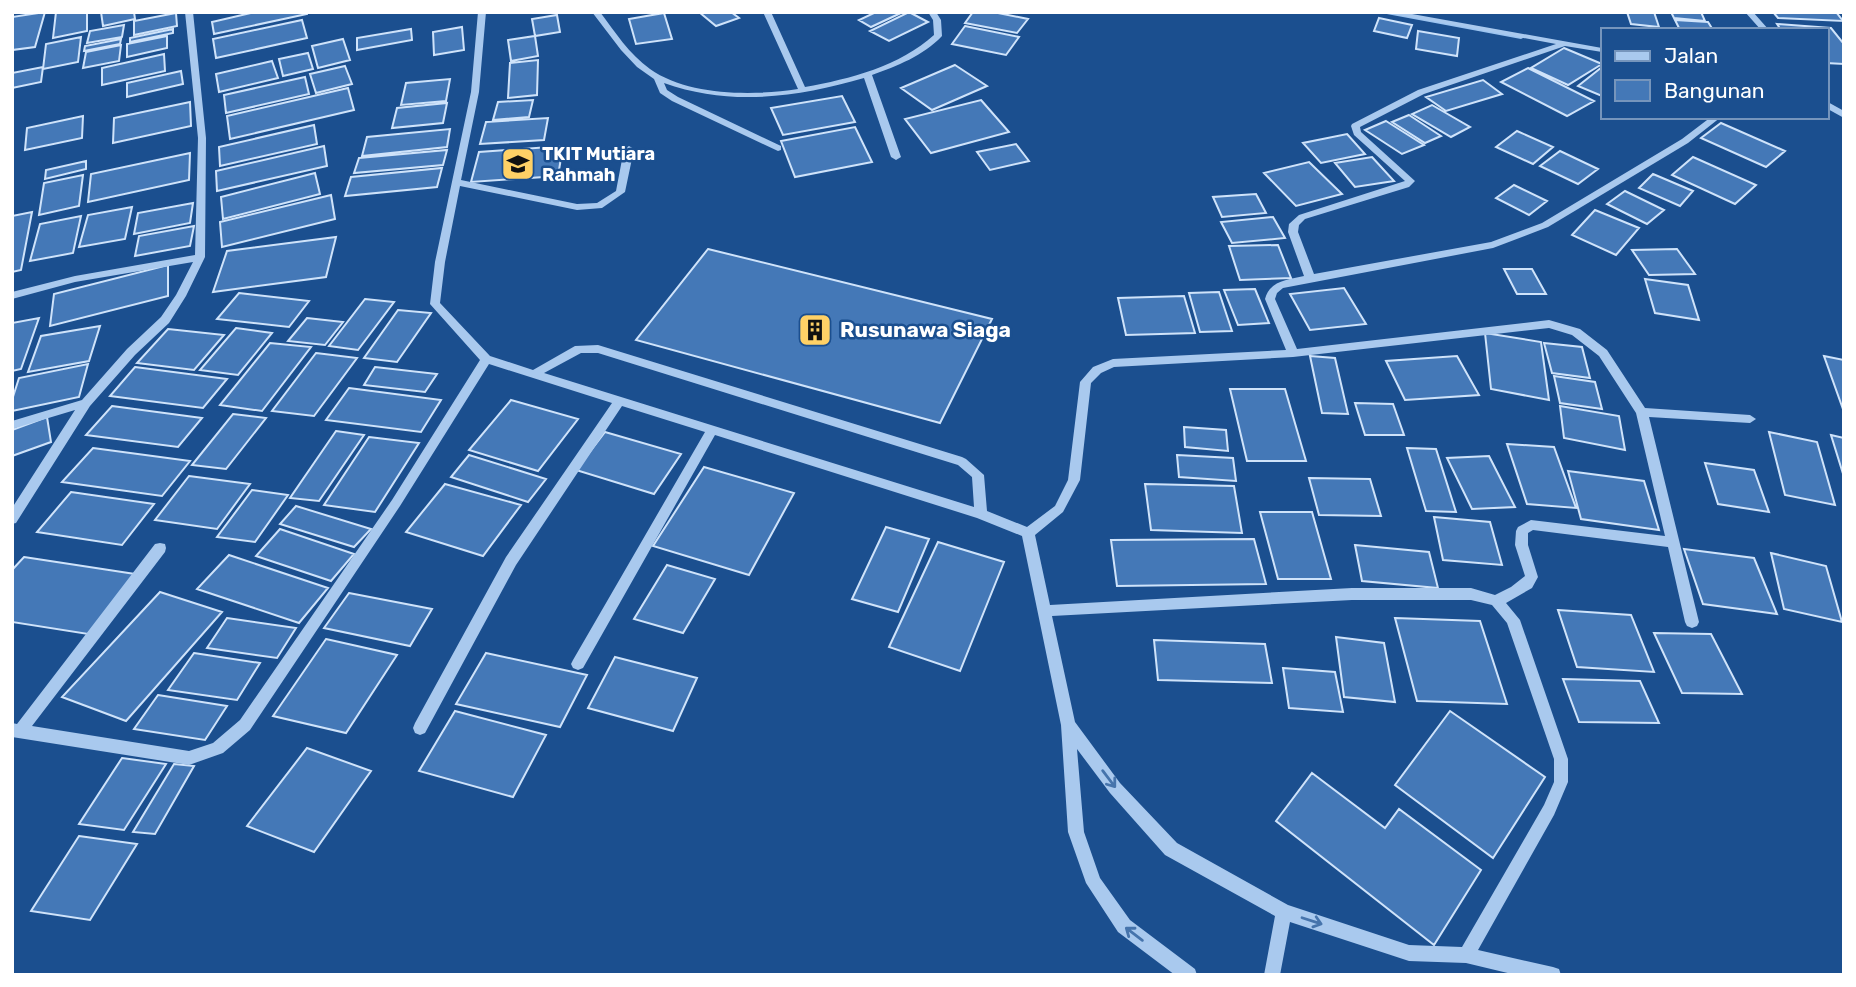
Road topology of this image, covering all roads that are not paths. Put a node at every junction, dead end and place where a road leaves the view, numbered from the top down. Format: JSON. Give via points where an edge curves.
{"nodes":[{"id":1,"x":189,"y":12,"type":"edge"},
{"id":2,"x":482,"y":12,"type":"edge"},
{"id":3,"x":596,"y":12,"type":"edge"},
{"id":4,"x":767,"y":12,"type":"edge"},
{"id":5,"x":932,"y":12,"type":"edge"},
{"id":6,"x":1386,"y":12,"type":"edge"},
{"id":7,"x":1749,"y":12,"type":"edge"},
{"id":8,"x":1763,"y":28,"type":"edge"},
{"id":9,"x":1562,"y":45,"type":"junction"},
{"id":10,"x":1601,"y":50,"type":"edge"},
{"id":11,"x":867,"y":74,"type":"junction"},
{"id":12,"x":658,"y":77,"type":"junction"},
{"id":13,"x":802,"y":89,"type":"junction"},
{"id":14,"x":1828,"y":103,"type":"edge"},
{"id":15,"x":1844,"y":115,"type":"edge"},
{"id":16,"x":1714,"y":119,"type":"edge"},
{"id":17,"x":778,"y":148,"type":"dead end"},
{"id":18,"x":629,"y":149,"type":"dead end"},
{"id":19,"x":896,"y":157,"type":"dead end"},
{"id":20,"x":456,"y":182,"type":"junction"},
{"id":21,"x":200,"y":257,"type":"junction"},
{"id":22,"x":1310,"y":278,"type":"junction"},
{"id":23,"x":12,"y":296,"type":"edge"},
{"id":24,"x":1293,"y":353,"type":"junction"},
{"id":25,"x":486,"y":359,"type":"junction"},
{"id":26,"x":536,"y":373,"type":"junction"},
{"id":27,"x":620,"y":400,"type":"junction"},
{"id":28,"x":86,"y":403,"type":"junction"},
{"id":29,"x":1642,"y":412,"type":"junction"},
{"id":30,"x":1750,"y":419,"type":"dead end"},
{"id":31,"x":12,"y":425,"type":"edge"},
{"id":32,"x":713,"y":429,"type":"junction"},
{"id":33,"x":981,"y":514,"type":"junction"},
{"id":34,"x":12,"y":519,"type":"edge"},
{"id":35,"x":1028,"y":533,"type":"junction"},
{"id":36,"x":1673,"y":542,"type":"junction"},
{"id":37,"x":160,"y":548,"type":"dead end"},
{"id":38,"x":1496,"y":601,"type":"junction"},
{"id":39,"x":1044,"y":611,"type":"junction"},
{"id":40,"x":1692,"y":622,"type":"dead end"},
{"id":41,"x":578,"y":664,"type":"dead end"},
{"id":42,"x":1068,"y":725,"type":"junction"},
{"id":43,"x":420,"y":728,"type":"dead end"},
{"id":44,"x":17,"y":730,"type":"edge"},
{"id":45,"x":1284,"y":912,"type":"junction"},
{"id":46,"x":1466,"y":955,"type":"junction"},
{"id":47,"x":1189,"y":975,"type":"edge"},
{"id":48,"x":1272,"y":975,"type":"edge"},
{"id":49,"x":1553,"y":975,"type":"edge"}],
"edges":[{"from":1,"to":21,"type":"street","via":[[202,138]]},
{"from":2,"to":20,"type":"street","via":[[475,92]]},
{"from":3,"to":12,"type":"street","via":[[636,63]]},
{"from":4,"to":13,"type":"street"},
{"from":5,"to":11,"type":"street","via":[[938,36],[930,47]]},
{"from":6,"to":9,"type":"street"},
{"from":7,"to":8,"type":"street"},
{"from":9,"to":10,"type":"street"},
{"from":9,"to":22,"type":"street","via":[[1421,92],[1355,126],[1357,133],[1410,181],[1293,224]]},
{"from":11,"to":13,"type":"street"},
{"from":11,"to":19,"type":"street"},
{"from":12,"to":13,"type":"street","via":[[685,88],[768,96]]},
{"from":12,"to":17,"type":"street","via":[[663,91],[675,100]]},
{"from":14,"to":15,"type":"street"},
{"from":16,"to":22,"type":"street","via":[[1545,225],[1493,245]]},
{"from":18,"to":20,"type":"street","via":[[620,192],[599,206],[576,207]]},
{"from":20,"to":25,"type":"street","via":[[435,304]]},
{"from":21,"to":23,"type":"street","via":[[75,279]]},
{"from":21,"to":28,"type":"street","via":[[165,320]]},
{"from":22,"to":24,"type":"street","via":[[1280,285],[1270,299]]},
{"from":24,"to":29,"type":"street","via":[[1549,324],[1576,332],[1603,353]]},
{"from":24,"to":35,"type":"street","via":[[1113,363],[1097,370],[1086,382],[1073,480],[1059,509]]},
{"from":25,"to":26,"type":"street"},
{"from":25,"to":44,"type":"street","via":[[396,503],[245,725],[218,748],[189,758]]},
{"from":26,"to":27,"type":"street"},
{"from":26,"to":33,"type":"street","via":[[579,349],[598,349],[962,462],[978,475]]},
{"from":27,"to":32,"type":"street"},
{"from":27,"to":43,"type":"street","via":[[511,561]]},
{"from":28,"to":31,"type":"street"},
{"from":28,"to":34,"type":"street"},
{"from":29,"to":30,"type":"street"},
{"from":29,"to":36,"type":"street"},
{"from":32,"to":33,"type":"street"},
{"from":32,"to":41,"type":"street"},
{"from":33,"to":35,"type":"street"},
{"from":35,"to":39,"type":"street"},
{"from":36,"to":38,"type":"street","via":[[1531,525],[1522,531],[1520,541],[1531,583]]},
{"from":36,"to":40,"type":"street"},
{"from":37,"to":44,"type":"street"},
{"from":38,"to":39,"type":"street","via":[[1471,593],[1352,594]]},
{"from":38,"to":46,"type":"street","via":[[1513,620],[1561,759],[1561,782]]},
{"from":39,"to":42,"type":"street"},
{"from":42,"to":45,"type":"street","one_way":true,"via":[[1115,788],[1171,849]]},
{"from":47,"to":42,"type":"street","one_way":true,"via":[[1124,926],[1094,883],[1076,832]]},
{"from":45,"to":46,"type":"street","one_way":true,"via":[[1409,953]]},
{"from":45,"to":48,"type":"street"},
{"from":46,"to":49,"type":"street"}]}
